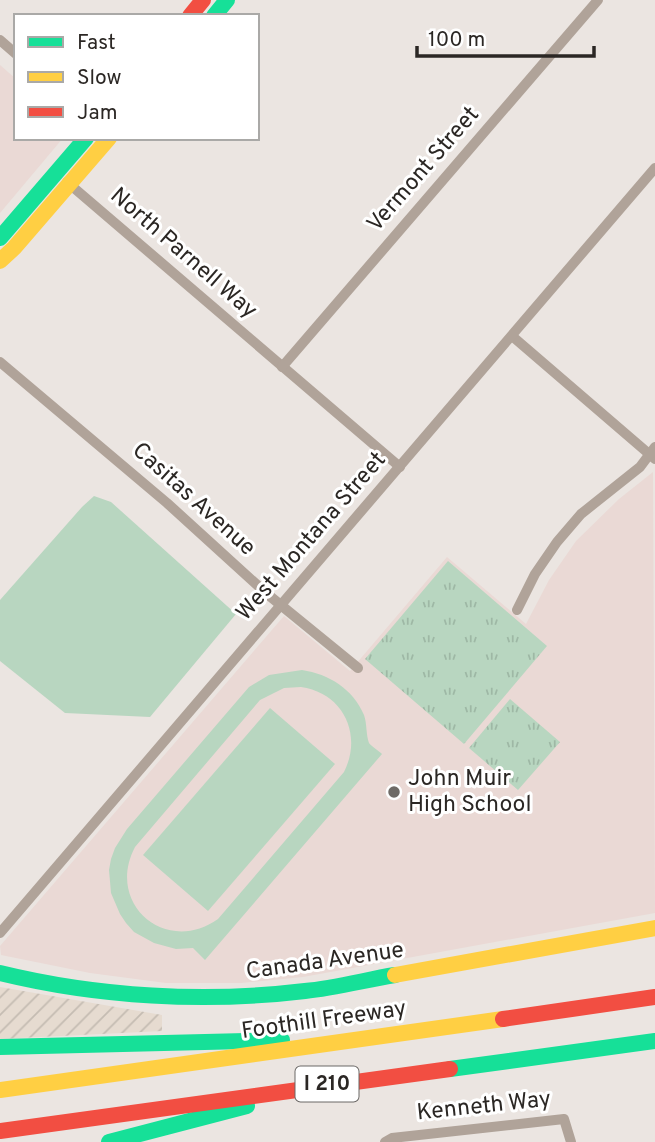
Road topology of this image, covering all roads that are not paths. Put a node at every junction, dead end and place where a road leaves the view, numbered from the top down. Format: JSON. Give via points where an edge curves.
{"nodes":[{"id":1,"x":203,"y":0,"type":"edge"},
{"id":2,"x":227,"y":0,"type":"edge"},
{"id":3,"x":598,"y":0,"type":"edge"},
{"id":4,"x":192,"y":14,"type":"edge"},
{"id":5,"x":216,"y":14,"type":"edge"},
{"id":6,"x":0,"y":40,"type":"edge"},
{"id":7,"x":14,"y":52,"type":"edge"},
{"id":8,"x":84,"y":140,"type":"edge"},
{"id":9,"x":107,"y":140,"type":"edge"},
{"id":10,"x":655,"y":168,"type":"edge"},
{"id":11,"x":56,"y":172,"type":"junction"},
{"id":12,"x":70,"y":184,"type":"junction"},
{"id":13,"x":0,"y":238,"type":"edge"},
{"id":14,"x":0,"y":261,"type":"edge"},
{"id":15,"x":512,"y":336,"type":"junction"},
{"id":16,"x":0,"y":362,"type":"edge"},
{"id":17,"x":282,"y":367,"type":"junction"},
{"id":18,"x":653,"y":453,"type":"edge"},
{"id":19,"x":400,"y":467,"type":"junction"},
{"id":20,"x":281,"y":605,"type":"junction"},
{"id":21,"x":517,"y":610,"type":"dead end"},
{"id":22,"x":358,"y":668,"type":"dead end"},
{"id":23,"x":655,"y":928,"type":"edge"},
{"id":24,"x":0,"y":933,"type":"edge"},
{"id":25,"x":0,"y":973,"type":"edge"},
{"id":26,"x":652,"y":997,"type":"edge"},
{"id":27,"x":364,"y":1039,"type":"junction"},
{"id":28,"x":655,"y":1041,"type":"edge"},
{"id":29,"x":0,"y":1047,"type":"edge"},
{"id":30,"x":341,"y":1082,"type":"junction"},
{"id":31,"x":0,"y":1090,"type":"edge"},
{"id":32,"x":0,"y":1130,"type":"edge"},
{"id":33,"x":109,"y":1142,"type":"edge"},
{"id":34,"x":385,"y":1142,"type":"edge"},
{"id":35,"x":571,"y":1142,"type":"edge"}],
"edges":[{"from":1,"to":4,"type":"main road"},
{"from":2,"to":5,"type":"main road"},
{"from":3,"to":17,"type":"street","name":"Vermont Street"},
{"from":6,"to":7,"type":"street"},
{"from":8,"to":11,"type":"main road"},
{"from":9,"to":12,"type":"main road"},
{"from":10,"to":15,"type":"street","name":"West Montana Street"},
{"from":11,"to":12,"type":"street","name":"North Parnell Way"},
{"from":11,"to":13,"type":"main road"},
{"from":12,"to":14,"type":"main road"},
{"from":12,"to":17,"type":"street","name":"North Parnell Way"},
{"from":15,"to":18,"type":"street"},
{"from":15,"to":19,"type":"street","name":"West Montana Street"},
{"from":16,"to":20,"type":"street","name":"Casitas Avenue"},
{"from":17,"to":19,"type":"street","name":"North Parnell Way"},
{"from":18,"to":21,"type":"street","via":[[581,514],[557,542]]},
{"from":19,"to":20,"type":"street","name":"West Montana Street"},
{"from":20,"to":22,"type":"street","name":"Casitas Avenue"},
{"from":20,"to":24,"type":"street","name":"West Montana Street"},
{"from":23,"to":25,"type":"main road","name":"Canada Avenue","via":[[320,989],[250,997],[130,993]]},
{"from":26,"to":27,"type":"main road","name":"Foothill Freeway","number":"I 210"},
{"from":27,"to":29,"type":"main road"},
{"from":27,"to":31,"type":"main road","name":"Foothill Freeway","number":"I 210"},
{"from":28,"to":30,"type":"main road","number":"I 210"},
{"from":30,"to":32,"type":"main road","number":"I 210"},
{"from":30,"to":33,"type":"main road"},
{"from":34,"to":35,"type":"street","name":"Kenneth Way","via":[[565,1119]]}]}
